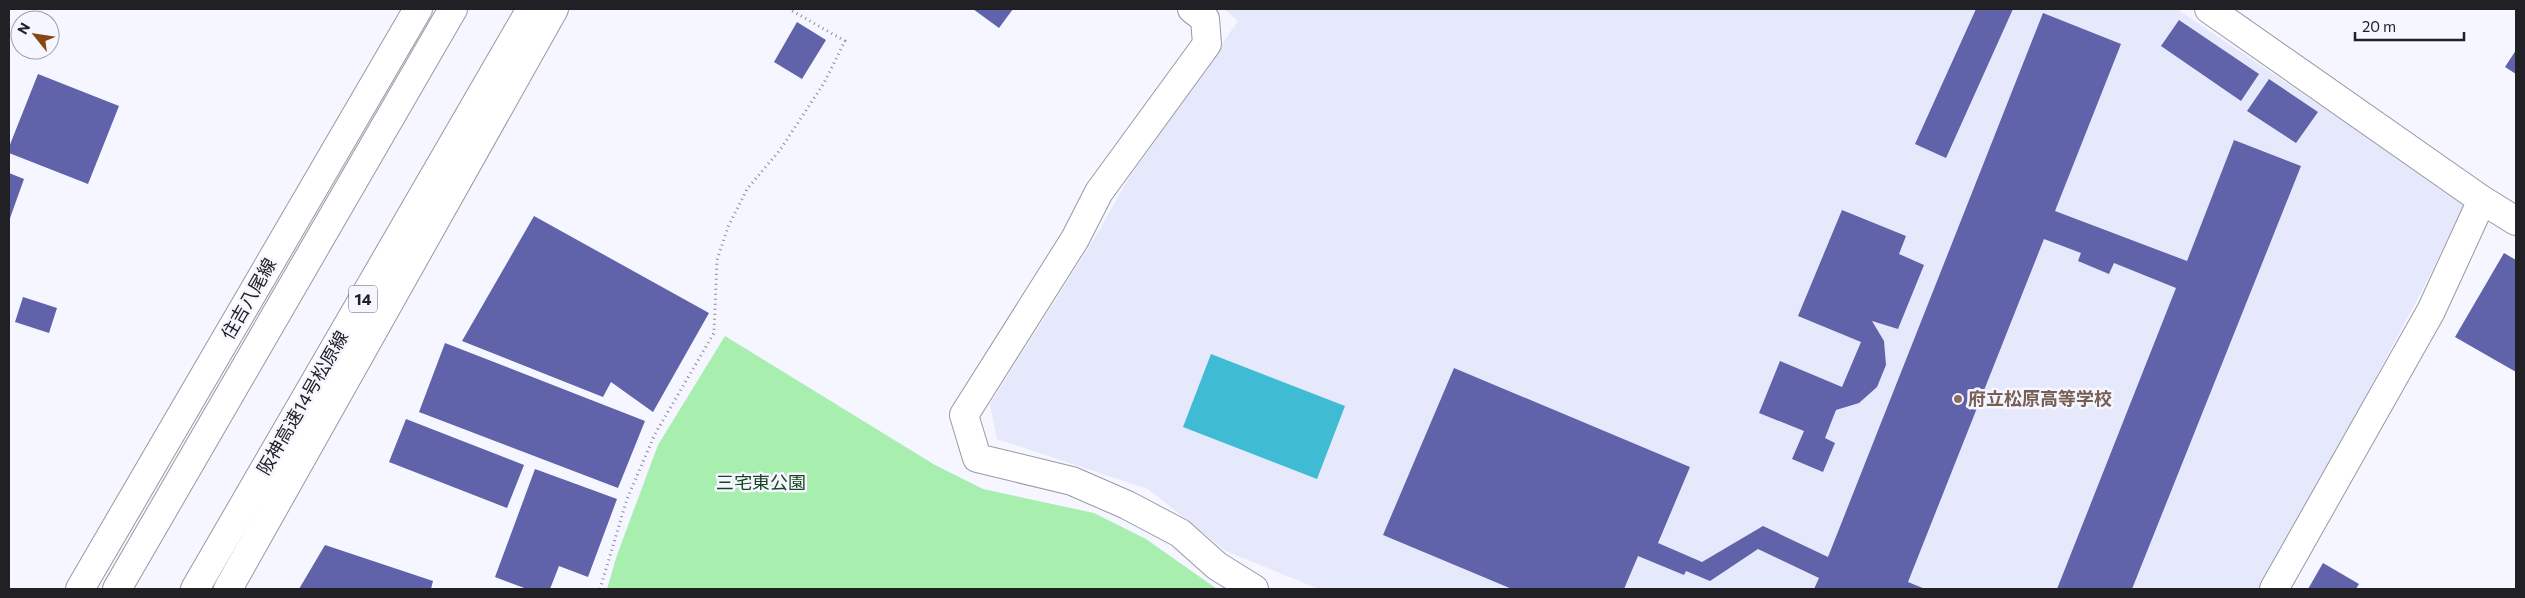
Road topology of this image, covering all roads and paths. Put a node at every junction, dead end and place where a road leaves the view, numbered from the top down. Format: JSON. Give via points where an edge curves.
{"nodes":[{"id":1,"x":418,"y":9,"type":"edge"},
{"id":2,"x":453,"y":9,"type":"edge"},
{"id":3,"x":531,"y":9,"type":"edge"},
{"id":4,"x":554,"y":9,"type":"edge"},
{"id":5,"x":789,"y":9,"type":"edge"},
{"id":6,"x":1192,"y":9,"type":"edge"},
{"id":7,"x":2209,"y":9,"type":"edge"},
{"id":8,"x":2482,"y":200,"type":"junction"},
{"id":9,"x":2516,"y":221,"type":"edge"},
{"id":10,"x":80,"y":589,"type":"edge"},
{"id":11,"x":117,"y":589,"type":"edge"},
{"id":12,"x":195,"y":589,"type":"edge"},
{"id":13,"x":228,"y":589,"type":"edge"},
{"id":14,"x":600,"y":589,"type":"edge"},
{"id":15,"x":1254,"y":589,"type":"edge"},
{"id":16,"x":2274,"y":589,"type":"edge"}],
"edges":[{"from":1,"to":10,"type":"main road","name":"住吉八尾線"},
{"from":2,"to":11,"type":"main road"},
{"from":3,"to":12,"type":"main road","name":"阪神高速14号松原線","number":"14"},
{"from":4,"to":13,"type":"main road"},
{"from":5,"to":14,"type":"path","via":[[845,41],[824,82],[780,150],[747,189],[728,227],[717,260],[714,333],[656,434],[628,499]]},
{"from":6,"to":15,"type":"main road","via":[[1205,19],[1207,44],[1099,192],[1075,239],[964,415],[976,458],[1072,481],[1127,504],[1180,533],[1217,566]]},
{"from":7,"to":8,"type":"main road"},
{"from":8,"to":9,"type":"main road"},
{"from":8,"to":16,"type":"main road","via":[[2430,311]]}]}
